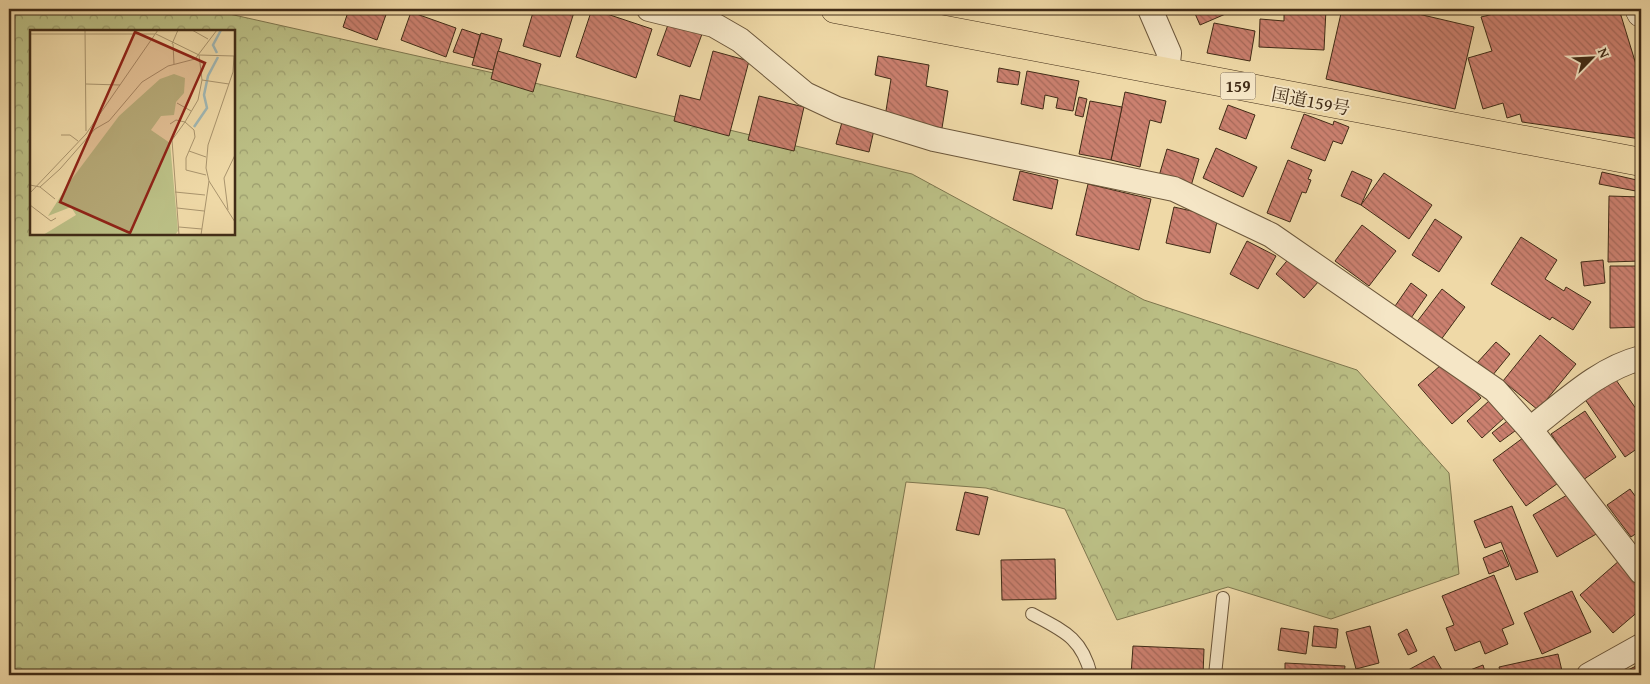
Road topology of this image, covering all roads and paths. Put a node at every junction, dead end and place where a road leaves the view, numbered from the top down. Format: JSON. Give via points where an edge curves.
{"nodes":[{"id":1,"x":650,"y":9,"type":"edge"},
{"id":2,"x":835,"y":9,"type":"edge"},
{"id":3,"x":1150,"y":9,"type":"edge"},
{"id":4,"x":1639,"y":9,"type":"edge"},
{"id":5,"x":1641,"y":13,"type":"edge"},
{"id":6,"x":1168,"y":73,"type":"junction"},
{"id":7,"x":1641,"y":162,"type":"edge"},
{"id":8,"x":1641,"y":358,"type":"edge"},
{"id":9,"x":1530,"y":429,"type":"junction"},
{"id":10,"x":1641,"y":572,"type":"edge"},
{"id":11,"x":1223,"y":598,"type":"dead end"},
{"id":12,"x":1032,"y":614,"type":"dead end"},
{"id":13,"x":1641,"y":646,"type":"edge"},
{"id":14,"x":1091,"y":675,"type":"edge"},
{"id":15,"x":1215,"y":675,"type":"edge"},
{"id":16,"x":1588,"y":675,"type":"edge"}],
"edges":[{"from":1,"to":9,"type":"street","via":[[714,25],[740,40],[805,94],[837,110],[934,139],[1174,189],[1262,231],[1495,390]]},
{"from":2,"to":6,"type":"highway","name":"国道159号","number":"159"},
{"from":3,"to":6,"type":"street","via":[[1170,52]]},
{"from":4,"to":5,"type":"street"},
{"from":6,"to":7,"type":"highway","name":"国道159号","number":"159"},
{"from":8,"to":9,"type":"street","via":[[1598,377]]},
{"from":9,"to":10,"type":"street"},
{"from":11,"to":15,"type":"lane"},
{"from":12,"to":14,"type":"lane","via":[[1068,633],[1084,651]]},
{"from":13,"to":16,"type":"street"}]}
